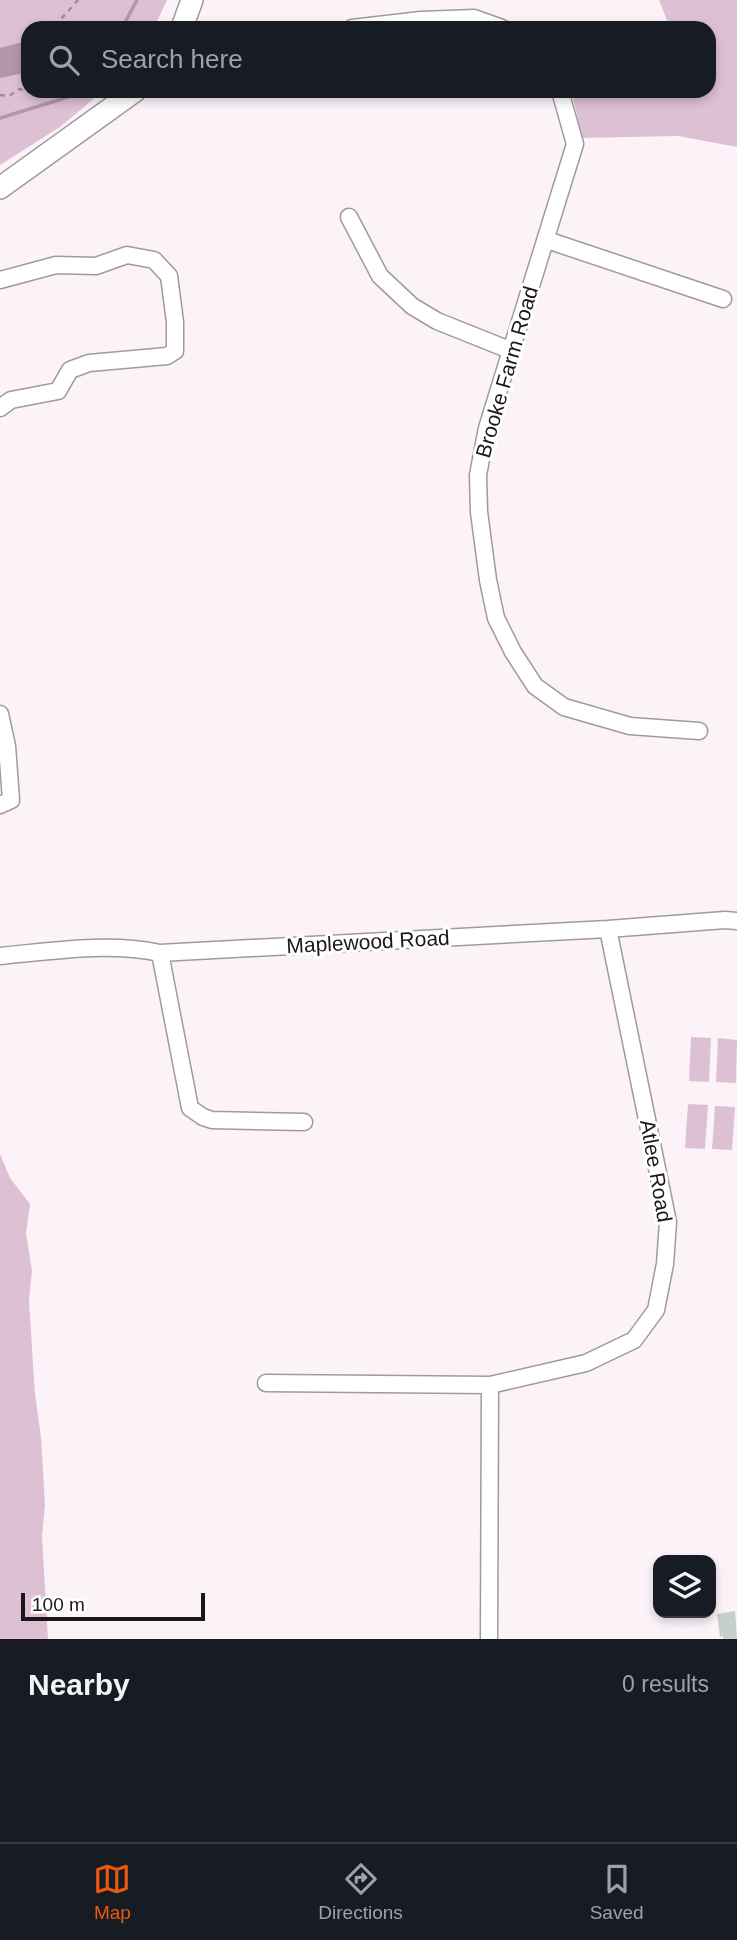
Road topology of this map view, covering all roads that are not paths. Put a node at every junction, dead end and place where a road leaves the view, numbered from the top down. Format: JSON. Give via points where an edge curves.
{"nodes":[{"id":1,"x":192,"y":0,"type":"edge"},
{"id":2,"x":184,"y":21,"type":"edge"},
{"id":3,"x":412,"y":21,"type":"edge"},
{"id":4,"x":482,"y":21,"type":"edge"},
{"id":5,"x":125,"y":98,"type":"edge"},
{"id":6,"x":562,"y":98,"type":"edge"},
{"id":7,"x":0,"y":188,"type":"edge"},
{"id":8,"x":349,"y":216,"type":"dead end"},
{"id":9,"x":547,"y":240,"type":"junction"},
{"id":10,"x":0,"y":280,"type":"edge"},
{"id":11,"x":723,"y":299,"type":"dead end"},
{"id":12,"x":512,"y":351,"type":"junction"},
{"id":13,"x":0,"y":408,"type":"edge"},
{"id":14,"x":0,"y":715,"type":"edge"},
{"id":15,"x":699,"y":731,"type":"dead end"},
{"id":16,"x":0,"y":805,"type":"edge"},
{"id":17,"x":737,"y":922,"type":"edge"},
{"id":18,"x":608,"y":929,"type":"junction"},
{"id":19,"x":160,"y":953,"type":"junction"},
{"id":20,"x":0,"y":956,"type":"edge"},
{"id":21,"x":304,"y":1122,"type":"dead end"},
{"id":22,"x":266,"y":1382,"type":"dead end"},
{"id":23,"x":490,"y":1385,"type":"junction"},
{"id":24,"x":489,"y":1639,"type":"edge"}],
"edges":[{"from":1,"to":2,"type":"main road"},
{"from":3,"to":4,"type":"street"},
{"from":5,"to":7,"type":"main road"},
{"from":6,"to":9,"type":"street","name":"Brooke Farm Road","via":[[575,144]]},
{"from":8,"to":12,"type":"street","via":[[380,276],[412,306]]},
{"from":9,"to":11,"type":"street"},
{"from":9,"to":12,"type":"street","name":"Brooke Farm Road"},
{"from":10,"to":13,"type":"street","via":[[56,265],[96,266],[127,255],[154,260],[169,276],[175,351],[167,356],[89,363],[70,370],[58,391],[11,400]]},
{"from":12,"to":15,"type":"street","name":"Brooke Farm Road","via":[[487,428],[478,475],[479,512],[496,618],[535,686],[564,707],[630,726]]},
{"from":14,"to":16,"type":"street","via":[[10,800]]},
{"from":17,"to":18,"type":"street","name":"Maplewood Road"},
{"from":18,"to":19,"type":"street","name":"Maplewood Road"},
{"from":18,"to":23,"type":"street","name":"Atlee Road","via":[[668,1222],[656,1310],[634,1340],[611,1353]]},
{"from":19,"to":20,"type":"street","name":"Maplewood Road","via":[[94,947]]},
{"from":19,"to":21,"type":"street","via":[[190,1108],[212,1120]]},
{"from":22,"to":23,"type":"street","name":"Atlee Road"},
{"from":23,"to":24,"type":"street"}]}
